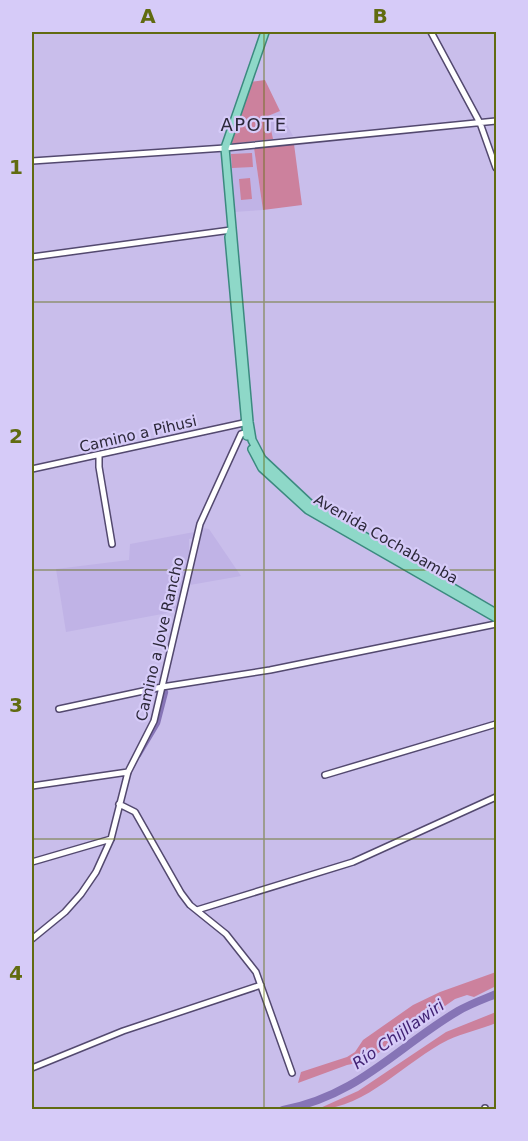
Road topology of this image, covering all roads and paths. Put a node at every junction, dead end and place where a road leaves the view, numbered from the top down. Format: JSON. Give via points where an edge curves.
{"nodes":[{"id":1,"x":265,"y":32,"type":"edge"},
{"id":2,"x":431,"y":32,"type":"edge"},
{"id":3,"x":496,"y":121,"type":"edge"},
{"id":4,"x":480,"y":123,"type":"junction"},
{"id":5,"x":225,"y":148,"type":"junction"},
{"id":6,"x":32,"y":161,"type":"edge"},
{"id":7,"x":496,"y":168,"type":"edge"},
{"id":8,"x":231,"y":230,"type":"junction"},
{"id":9,"x":32,"y":257,"type":"edge"},
{"id":10,"x":247,"y":422,"type":"junction"},
{"id":11,"x":248,"y":432,"type":"junction"},
{"id":12,"x":99,"y":456,"type":"junction"},
{"id":13,"x":32,"y":469,"type":"edge"},
{"id":14,"x":112,"y":544,"type":"dead end"},
{"id":15,"x":496,"y":613,"type":"edge"},
{"id":16,"x":496,"y":618,"type":"edge"},
{"id":17,"x":496,"y":624,"type":"edge"},
{"id":18,"x":162,"y":687,"type":"junction"},
{"id":19,"x":58,"y":709,"type":"dead end"},
{"id":20,"x":496,"y":724,"type":"edge"},
{"id":21,"x":128,"y":772,"type":"junction"},
{"id":22,"x":325,"y":775,"type":"dead end"},
{"id":23,"x":32,"y":786,"type":"edge"},
{"id":24,"x":496,"y":797,"type":"edge"},
{"id":25,"x":118,"y":804,"type":"junction"},
{"id":26,"x":111,"y":839,"type":"junction"},
{"id":27,"x":32,"y":862,"type":"edge"},
{"id":28,"x":197,"y":910,"type":"junction"},
{"id":29,"x":32,"y":939,"type":"edge"},
{"id":30,"x":261,"y":985,"type":"junction"},
{"id":31,"x":32,"y":1068,"type":"edge"},
{"id":32,"x":292,"y":1073,"type":"dead end"}],
"edges":[{"from":1,"to":5,"type":"main road","name":"Avenida Cochabamba"},
{"from":2,"to":4,"type":"street"},
{"from":3,"to":4,"type":"street"},
{"from":4,"to":5,"type":"street"},
{"from":4,"to":7,"type":"street"},
{"from":5,"to":6,"type":"street"},
{"from":5,"to":8,"type":"main road","name":"Avenida Cochabamba"},
{"from":8,"to":9,"type":"street"},
{"from":8,"to":10,"type":"main road","name":"Avenida Cochabamba"},
{"from":10,"to":11,"type":"main road","name":"Avenida Cochabamba"},
{"from":10,"to":12,"type":"street","name":"Camino a Pihusi"},
{"from":11,"to":15,"type":"main road","name":"Avenida Cochabamba","via":[[265,464],[311,505]]},
{"from":11,"to":16,"type":"main road","name":"Avenida Cochabamba","via":[[253,454],[262,468],[308,510]]},
{"from":11,"to":18,"type":"street","name":"Camino a Jove Rancho","via":[[240,434],[200,524]]},
{"from":12,"to":13,"type":"street","name":"Camino a Pihusi"},
{"from":12,"to":14,"type":"street"},
{"from":17,"to":18,"type":"street","via":[[270,670]]},
{"from":18,"to":19,"type":"street"},
{"from":18,"to":21,"type":"street","name":"Camino a Jove Rancho","via":[[154,721]]},
{"from":20,"to":22,"type":"street"},
{"from":21,"to":23,"type":"street"},
{"from":21,"to":25,"type":"street","name":"Camino a Jove Rancho"},
{"from":24,"to":28,"type":"street","via":[[353,862]]},
{"from":25,"to":26,"type":"street","name":"Camino a Jove Rancho"},
{"from":25,"to":28,"type":"street","via":[[135,812],[180,893]]},
{"from":26,"to":27,"type":"street"},
{"from":26,"to":29,"type":"street","name":"Camino a Jove Rancho","via":[[81,894]]},
{"from":28,"to":30,"type":"street","via":[[226,934],[256,972]]},
{"from":30,"to":31,"type":"street","via":[[123,1030]]},
{"from":30,"to":32,"type":"street"}]}
